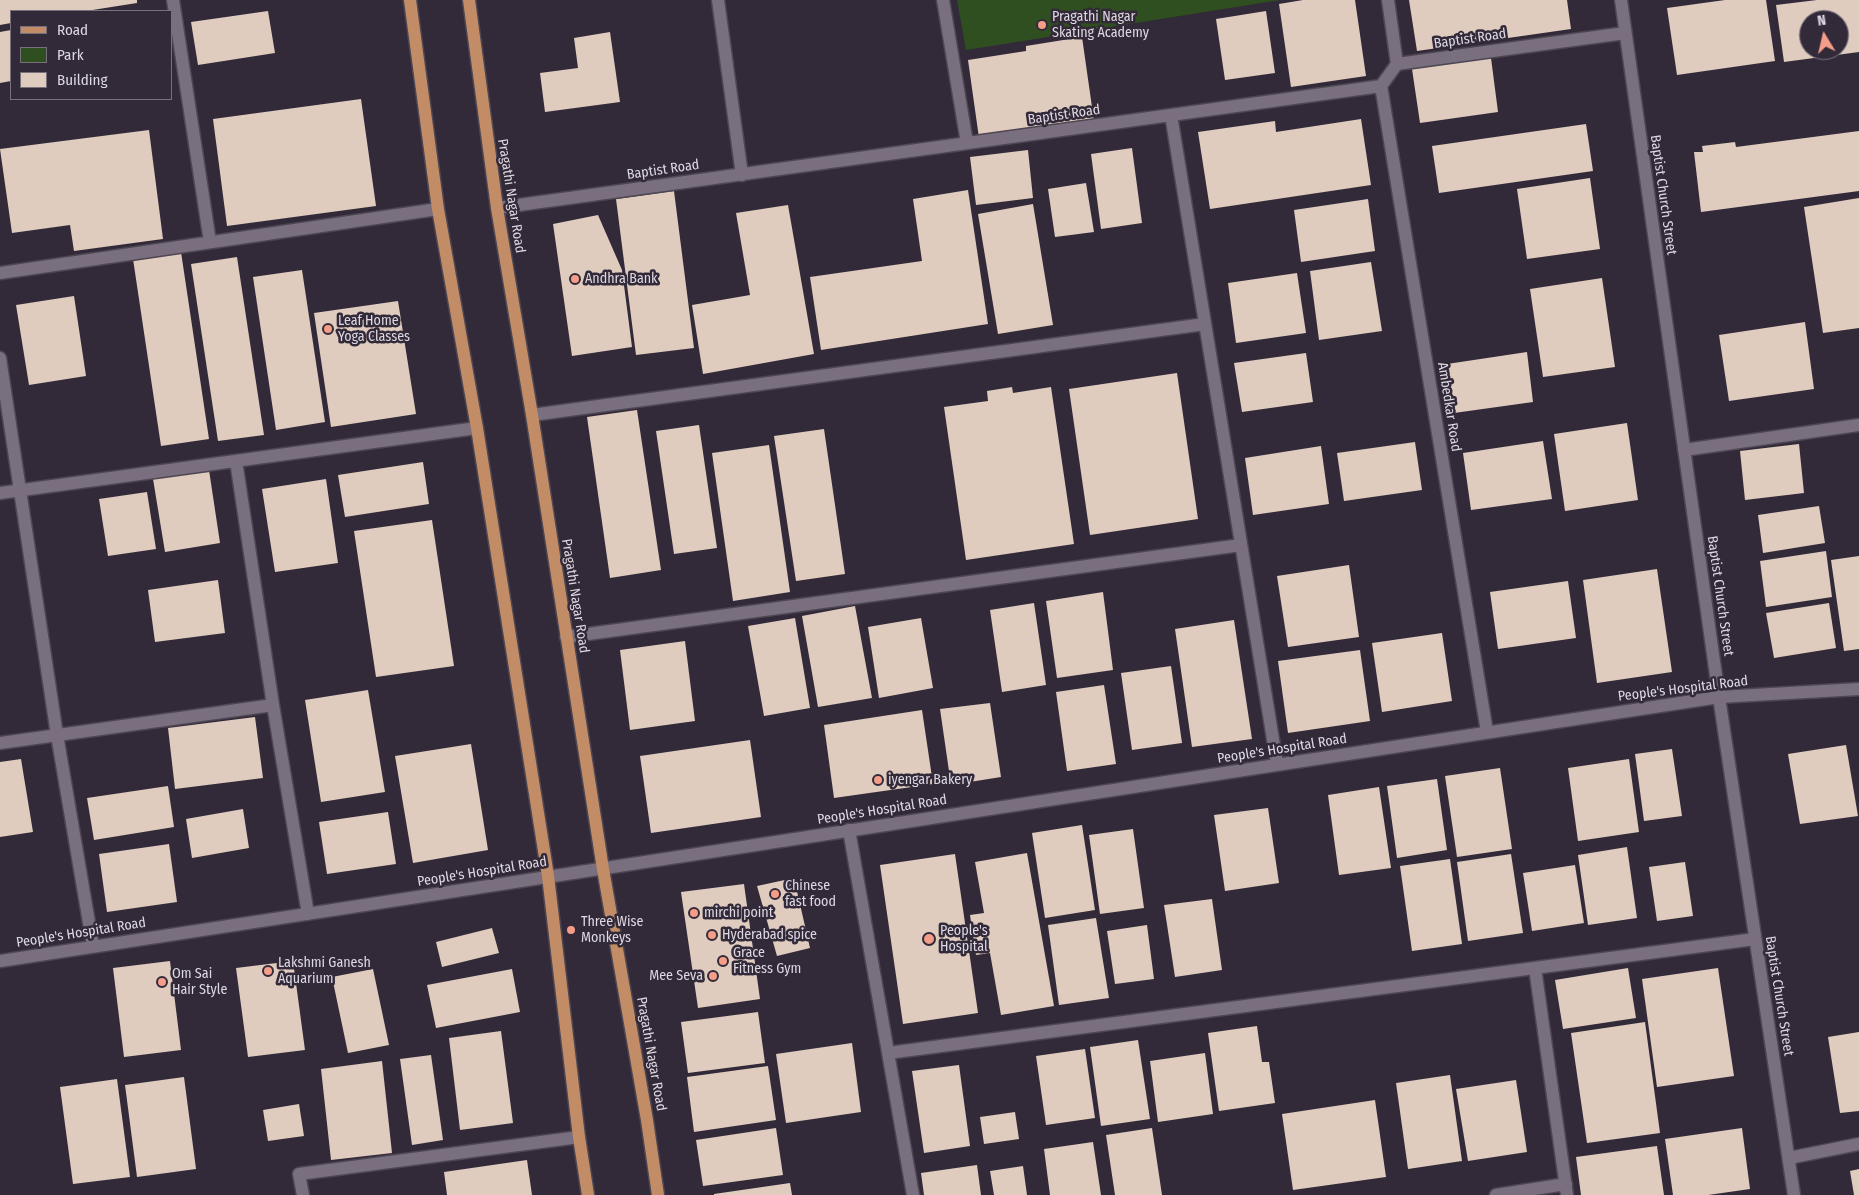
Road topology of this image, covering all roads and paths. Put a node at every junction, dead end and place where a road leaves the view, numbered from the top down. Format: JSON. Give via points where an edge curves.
{"nodes":[{"id":1,"x":172,"y":0,"type":"edge"},
{"id":2,"x":410,"y":0,"type":"edge"},
{"id":3,"x":468,"y":0,"type":"edge"},
{"id":4,"x":718,"y":0,"type":"edge"},
{"id":5,"x":943,"y":0,"type":"edge"},
{"id":6,"x":1388,"y":0,"type":"edge"},
{"id":7,"x":1621,"y":0,"type":"edge"},
{"id":8,"x":1626,"y":33,"type":"junction"},
{"id":9,"x":1398,"y":64,"type":"junction"},
{"id":10,"x":1381,"y":86,"type":"junction"},
{"id":11,"x":1171,"y":115,"type":"junction"},
{"id":12,"x":967,"y":143,"type":"junction"},
{"id":13,"x":742,"y":174,"type":"junction"},
{"id":14,"x":497,"y":208,"type":"junction"},
{"id":15,"x":438,"y":209,"type":"junction"},
{"id":16,"x":210,"y":242,"type":"junction"},
{"id":17,"x":0,"y":273,"type":"edge"},
{"id":18,"x":1205,"y":324,"type":"junction"},
{"id":19,"x":0,"y":358,"type":"edge"},
{"id":20,"x":532,"y":415,"type":"junction"},
{"id":21,"x":1859,"y":426,"type":"edge"},
{"id":22,"x":478,"y":428,"type":"junction"},
{"id":23,"x":1684,"y":450,"type":"junction"},
{"id":24,"x":236,"y":461,"type":"junction"},
{"id":25,"x":21,"y":490,"type":"junction"},
{"id":26,"x":0,"y":493,"type":"edge"},
{"id":27,"x":1241,"y":545,"type":"junction"},
{"id":28,"x":566,"y":637,"type":"junction"},
{"id":29,"x":1859,"y":689,"type":"edge"},
{"id":30,"x":1719,"y":697,"type":"junction"},
{"id":31,"x":273,"y":705,"type":"junction"},
{"id":32,"x":1487,"y":732,"type":"junction"},
{"id":33,"x":57,"y":735,"type":"junction"},
{"id":34,"x":0,"y":743,"type":"edge"},
{"id":35,"x":1277,"y":764,"type":"junction"},
{"id":36,"x":849,"y":830,"type":"junction"},
{"id":37,"x":602,"y":870,"type":"junction"},
{"id":38,"x":548,"y":876,"type":"junction"},
{"id":39,"x":308,"y":914,"type":"junction"},
{"id":40,"x":1755,"y":939,"type":"junction"},
{"id":41,"x":93,"y":946,"type":"junction"},
{"id":42,"x":0,"y":961,"type":"edge"},
{"id":43,"x":1535,"y":968,"type":"junction"},
{"id":44,"x":888,"y":1053,"type":"junction"},
{"id":45,"x":579,"y":1137,"type":"junction"},
{"id":46,"x":1859,"y":1144,"type":"edge"},
{"id":47,"x":1789,"y":1158,"type":"junction"},
{"id":48,"x":1566,"y":1190,"type":"edge"},
{"id":49,"x":303,"y":1195,"type":"edge"},
{"id":50,"x":588,"y":1195,"type":"edge"},
{"id":51,"x":658,"y":1195,"type":"edge"},
{"id":52,"x":913,"y":1195,"type":"edge"},
{"id":53,"x":1496,"y":1195,"type":"edge"},
{"id":54,"x":1794,"y":1195,"type":"edge"}],
"edges":[{"from":1,"to":16,"type":"street"},
{"from":2,"to":15,"type":"main road"},
{"from":3,"to":14,"type":"main road","name":"Pragathi Nagar Road"},
{"from":4,"to":13,"type":"street"},
{"from":5,"to":12,"type":"street"},
{"from":6,"to":9,"type":"street"},
{"from":7,"to":8,"type":"street","name":"Baptist Church Street"},
{"from":8,"to":9,"type":"street","name":"Baptist Road"},
{"from":8,"to":23,"type":"street","name":"Baptist Church Street"},
{"from":9,"to":10,"type":"street"},
{"from":10,"to":11,"type":"street","name":"Baptist Road"},
{"from":10,"to":32,"type":"street","name":"Ambedkar Road"},
{"from":11,"to":12,"type":"street","name":"Baptist Road"},
{"from":11,"to":18,"type":"street"},
{"from":12,"to":13,"type":"street","name":"Baptist Road"},
{"from":13,"to":14,"type":"street","name":"Baptist Road"},
{"from":14,"to":20,"type":"main road","name":"Pragathi Nagar Road"},
{"from":15,"to":16,"type":"street"},
{"from":15,"to":22,"type":"main road"},
{"from":16,"to":17,"type":"street"},
{"from":18,"to":20,"type":"street"},
{"from":18,"to":27,"type":"street"},
{"from":19,"to":25,"type":"street"},
{"from":20,"to":28,"type":"main road","name":"Pragathi Nagar Road"},
{"from":21,"to":23,"type":"street"},
{"from":22,"to":24,"type":"street"},
{"from":22,"to":38,"type":"main road"},
{"from":23,"to":30,"type":"street","name":"Baptist Church Street"},
{"from":24,"to":25,"type":"street"},
{"from":24,"to":31,"type":"street"},
{"from":25,"to":26,"type":"street"},
{"from":25,"to":33,"type":"street"},
{"from":27,"to":28,"type":"street"},
{"from":27,"to":35,"type":"street"},
{"from":28,"to":37,"type":"main road","name":"Pragathi Nagar Road"},
{"from":29,"to":30,"type":"street","name":"People's Hospital Road"},
{"from":30,"to":32,"type":"street","name":"People's Hospital Road"},
{"from":30,"to":40,"type":"street","name":"Baptist Church Street"},
{"from":31,"to":33,"type":"street"},
{"from":31,"to":39,"type":"street"},
{"from":32,"to":35,"type":"street","name":"People's Hospital Road"},
{"from":33,"to":34,"type":"street"},
{"from":33,"to":41,"type":"street"},
{"from":35,"to":36,"type":"street","name":"People's Hospital Road"},
{"from":36,"to":37,"type":"street","name":"People's Hospital Road"},
{"from":36,"to":44,"type":"street"},
{"from":37,"to":38,"type":"street","name":"People's Hospital Road"},
{"from":37,"to":51,"type":"main road","name":"Pragathi Nagar Road"},
{"from":38,"to":39,"type":"street","name":"People's Hospital Road"},
{"from":38,"to":45,"type":"main road"},
{"from":39,"to":41,"type":"street","name":"People's Hospital Road"},
{"from":40,"to":43,"type":"street"},
{"from":40,"to":47,"type":"street","name":"Baptist Church Street"},
{"from":41,"to":42,"type":"street","name":"People's Hospital Road"},
{"from":43,"to":44,"type":"street"},
{"from":43,"to":48,"type":"street"},
{"from":44,"to":52,"type":"street"},
{"from":45,"to":49,"type":"street","via":[[299,1174]]},
{"from":45,"to":50,"type":"main road"},
{"from":46,"to":47,"type":"street"},
{"from":47,"to":54,"type":"street","name":"Baptist Church Street"},
{"from":48,"to":53,"type":"street"}]}
